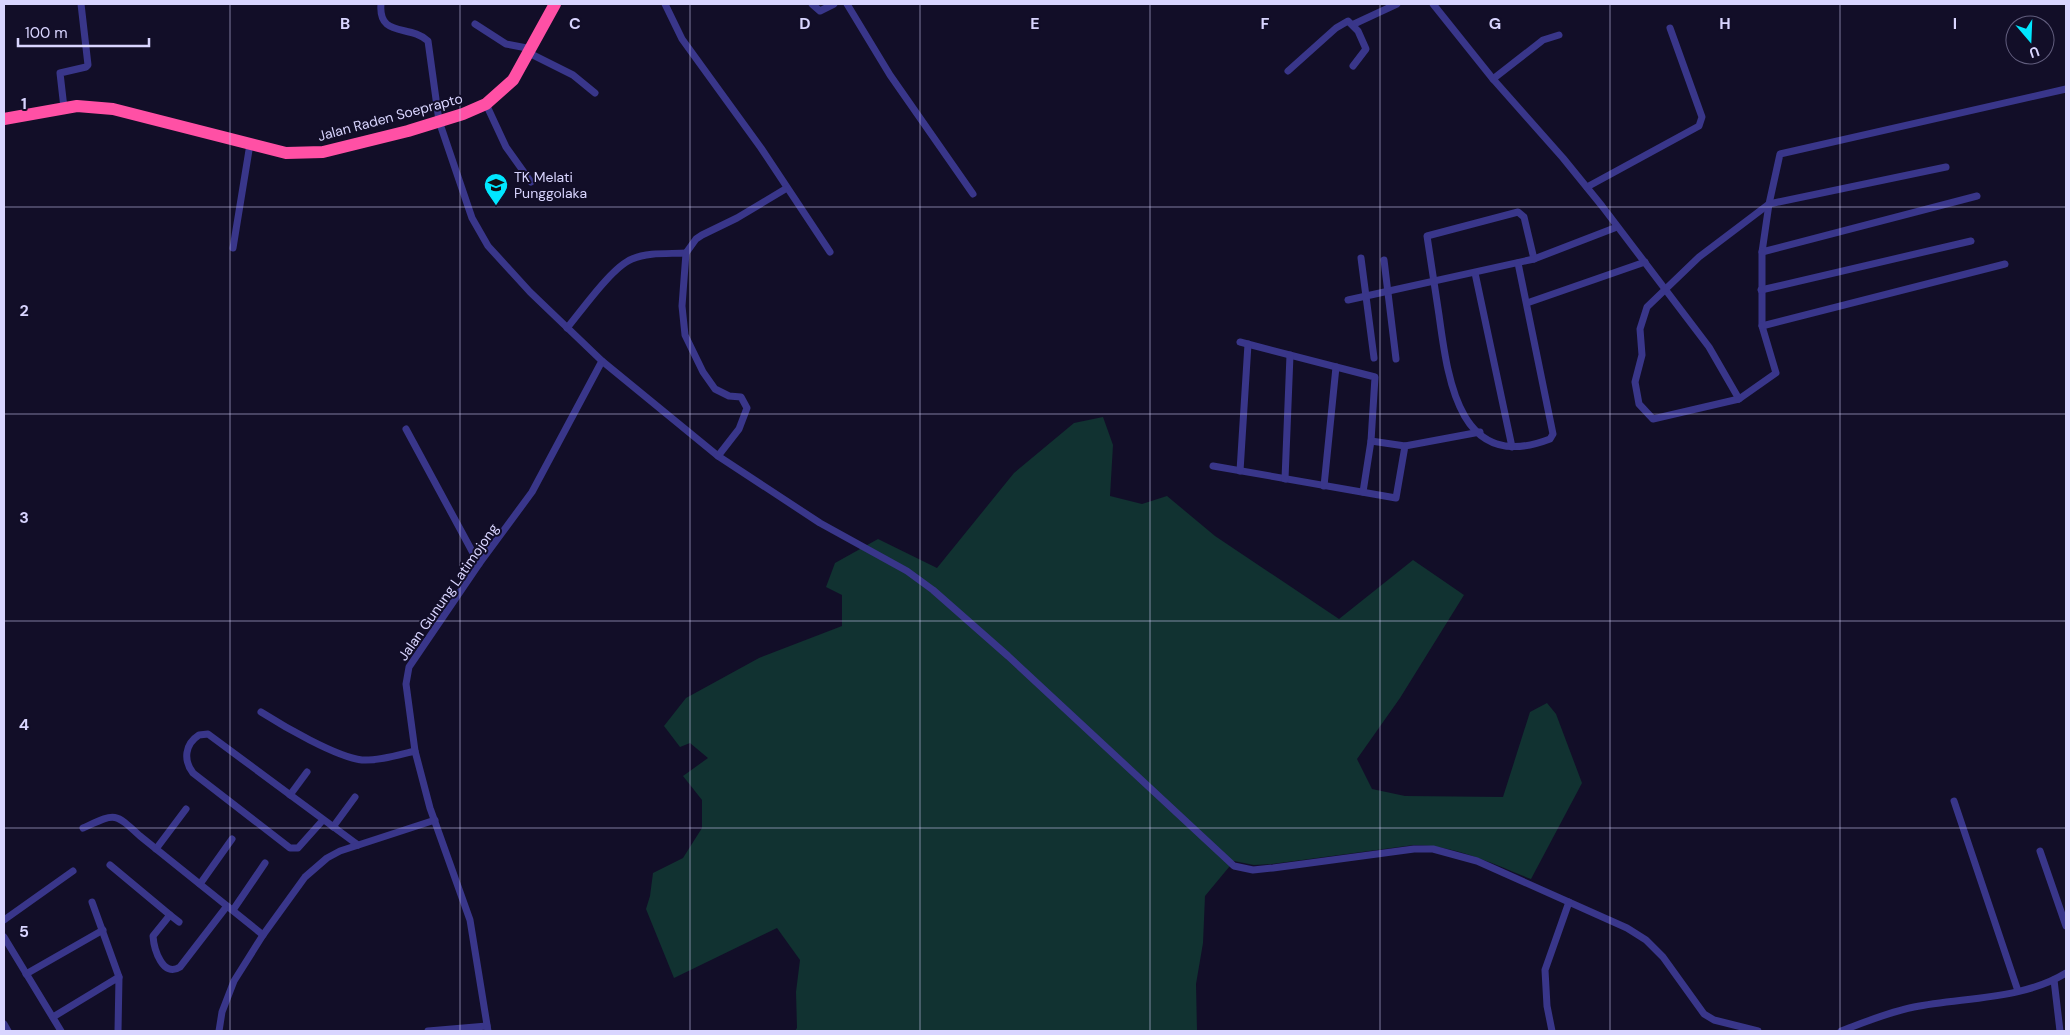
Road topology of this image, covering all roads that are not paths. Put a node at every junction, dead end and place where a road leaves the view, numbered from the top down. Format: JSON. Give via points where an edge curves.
{"nodes":[{"id":1,"x":81,"y":4,"type":"edge"},
{"id":2,"x":381,"y":4,"type":"edge"},
{"id":3,"x":555,"y":4,"type":"edge"},
{"id":4,"x":665,"y":4,"type":"edge"},
{"id":5,"x":812,"y":4,"type":"edge"},
{"id":6,"x":834,"y":4,"type":"edge"},
{"id":7,"x":846,"y":4,"type":"edge"},
{"id":8,"x":1397,"y":4,"type":"edge"},
{"id":9,"x":1433,"y":4,"type":"edge"},
{"id":10,"x":475,"y":24,"type":"dead end"},
{"id":11,"x":1354,"y":24,"type":"junction"},
{"id":12,"x":1670,"y":28,"type":"dead end"},
{"id":13,"x":1559,"y":35,"type":"dead end"},
{"id":14,"x":530,"y":51,"type":"junction"},
{"id":15,"x":1353,"y":66,"type":"dead end"},
{"id":16,"x":1288,"y":71,"type":"dead end"},
{"id":17,"x":1493,"y":79,"type":"junction"},
{"id":18,"x":2066,"y":89,"type":"edge"},
{"id":19,"x":594,"y":93,"type":"dead end"},
{"id":20,"x":486,"y":104,"type":"junction"},
{"id":21,"x":64,"y":108,"type":"junction"},
{"id":22,"x":4,"y":119,"type":"edge"},
{"id":23,"x":439,"y":121,"type":"junction"},
{"id":24,"x":250,"y":144,"type":"junction"},
{"id":25,"x":1946,"y":167,"type":"dead end"},
{"id":26,"x":531,"y":182,"type":"dead end"},
{"id":27,"x":1587,"y":187,"type":"junction"},
{"id":28,"x":787,"y":188,"type":"junction"},
{"id":29,"x":973,"y":194,"type":"dead end"},
{"id":30,"x":1976,"y":196,"type":"dead end"},
{"id":31,"x":1769,"y":204,"type":"junction"},
{"id":32,"x":1617,"y":227,"type":"junction"},
{"id":33,"x":1971,"y":241,"type":"dead end"},
{"id":34,"x":233,"y":248,"type":"dead end"},
{"id":35,"x":830,"y":252,"type":"dead end"},
{"id":36,"x":1762,"y":252,"type":"junction"},
{"id":37,"x":686,"y":253,"type":"junction"},
{"id":38,"x":1361,"y":258,"type":"dead end"},
{"id":39,"x":1534,"y":259,"type":"junction"},
{"id":40,"x":1384,"y":260,"type":"dead end"},
{"id":41,"x":1645,"y":262,"type":"junction"},
{"id":42,"x":1518,"y":263,"type":"junction"},
{"id":43,"x":2005,"y":264,"type":"dead end"},
{"id":44,"x":1475,"y":273,"type":"junction"},
{"id":45,"x":1434,"y":280,"type":"junction"},
{"id":46,"x":1665,"y":289,"type":"junction"},
{"id":47,"x":1761,"y":290,"type":"junction"},
{"id":48,"x":1389,"y":291,"type":"junction"},
{"id":49,"x":1366,"y":296,"type":"junction"},
{"id":50,"x":1348,"y":300,"type":"dead end"},
{"id":51,"x":1526,"y":303,"type":"junction"},
{"id":52,"x":1762,"y":326,"type":"junction"},
{"id":53,"x":567,"y":328,"type":"junction"},
{"id":54,"x":1240,"y":342,"type":"dead end"},
{"id":55,"x":1248,"y":344,"type":"junction"},
{"id":56,"x":1290,"y":355,"type":"junction"},
{"id":57,"x":1374,"y":358,"type":"dead end"},
{"id":58,"x":1396,"y":359,"type":"dead end"},
{"id":59,"x":602,"y":361,"type":"junction"},
{"id":60,"x":1336,"y":367,"type":"junction"},
{"id":61,"x":1738,"y":399,"type":"junction"},
{"id":62,"x":406,"y":429,"type":"dead end"},
{"id":63,"x":1480,"y":432,"type":"junction"},
{"id":64,"x":1371,"y":441,"type":"junction"},
{"id":65,"x":1405,"y":446,"type":"junction"},
{"id":66,"x":1512,"y":447,"type":"junction"},
{"id":67,"x":718,"y":456,"type":"junction"},
{"id":68,"x":1213,"y":466,"type":"dead end"},
{"id":69,"x":1240,"y":471,"type":"junction"},
{"id":70,"x":1285,"y":479,"type":"junction"},
{"id":71,"x":1324,"y":486,"type":"junction"},
{"id":72,"x":1363,"y":492,"type":"junction"},
{"id":73,"x":479,"y":564,"type":"junction"},
{"id":74,"x":261,"y":712,"type":"dead end"},
{"id":75,"x":415,"y":751,"type":"junction"},
{"id":76,"x":307,"y":772,"type":"dead end"},
{"id":77,"x":290,"y":794,"type":"junction"},
{"id":78,"x":355,"y":797,"type":"dead end"},
{"id":79,"x":1954,"y":801,"type":"dead end"},
{"id":80,"x":186,"y":809,"type":"dead end"},
{"id":81,"x":322,"y":820,"type":"junction"},
{"id":82,"x":434,"y":820,"type":"junction"},
{"id":83,"x":333,"y":827,"type":"junction"},
{"id":84,"x":83,"y":828,"type":"dead end"},
{"id":85,"x":232,"y":839,"type":"dead end"},
{"id":86,"x":358,"y":845,"type":"junction"},
{"id":87,"x":156,"y":849,"type":"junction"},
{"id":88,"x":2040,"y":851,"type":"dead end"},
{"id":89,"x":265,"y":863,"type":"dead end"},
{"id":90,"x":110,"y":865,"type":"dead end"},
{"id":91,"x":73,"y":871,"type":"dead end"},
{"id":92,"x":200,"y":884,"type":"junction"},
{"id":93,"x":92,"y":902,"type":"dead end"},
{"id":94,"x":1569,"y":902,"type":"junction"},
{"id":95,"x":230,"y":908,"type":"junction"},
{"id":96,"x":170,"y":915,"type":"junction"},
{"id":97,"x":4,"y":920,"type":"edge"},
{"id":98,"x":179,"y":922,"type":"dead end"},
{"id":99,"x":2066,"y":926,"type":"edge"},
{"id":100,"x":103,"y":930,"type":"junction"},
{"id":101,"x":264,"y":935,"type":"junction"},
{"id":102,"x":4,"y":937,"type":"edge"},
{"id":103,"x":2066,"y":973,"type":"edge"},
{"id":104,"x":26,"y":974,"type":"junction"},
{"id":105,"x":119,"y":977,"type":"junction"},
{"id":106,"x":2054,"y":980,"type":"junction"},
{"id":107,"x":2018,"y":991,"type":"junction"},
{"id":108,"x":53,"y":1017,"type":"junction"},
{"id":109,"x":4,"y":1024,"type":"edge"},
{"id":110,"x":488,"y":1029,"type":"edge"},
{"id":111,"x":8,"y":1031,"type":"edge"},
{"id":112,"x":61,"y":1031,"type":"edge"},
{"id":113,"x":117,"y":1031,"type":"edge"},
{"id":114,"x":219,"y":1031,"type":"edge"},
{"id":115,"x":428,"y":1031,"type":"edge"},
{"id":116,"x":1552,"y":1031,"type":"edge"},
{"id":117,"x":1758,"y":1031,"type":"edge"},
{"id":118,"x":1841,"y":1031,"type":"edge"},
{"id":119,"x":2060,"y":1031,"type":"edge"}],
"edges":[{"from":1,"to":21,"type":"street","via":[[88,65],[60,73]]},
{"from":2,"to":23,"type":"street","via":[[384,23],[391,28],[423,36],[428,41]]},
{"from":3,"to":14,"type":"highway","name":"Jalan Raden Soeprapto"},
{"from":4,"to":28,"type":"street","via":[[682,39]]},
{"from":5,"to":6,"type":"street","via":[[820,10]]},
{"from":7,"to":29,"type":"street"},
{"from":8,"to":11,"type":"street"},
{"from":9,"to":17,"type":"street"},
{"from":10,"to":14,"type":"street","via":[[506,44]]},
{"from":11,"to":15,"type":"street","via":[[1366,49]]},
{"from":11,"to":16,"type":"street","via":[[1348,22],[1336,28]]},
{"from":12,"to":27,"type":"street","via":[[1702,122]]},
{"from":13,"to":17,"type":"street","via":[[1543,40]]},
{"from":14,"to":19,"type":"street","via":[[573,75]]},
{"from":14,"to":20,"type":"highway","name":"Jalan Raden Soeprapto","via":[[513,80]]},
{"from":17,"to":27,"type":"street"},
{"from":18,"to":31,"type":"street","via":[[1780,154]]},
{"from":20,"to":23,"type":"highway","name":"Jalan Raden Soeprapto"},
{"from":20,"to":26,"type":"street","via":[[506,147]]},
{"from":21,"to":22,"type":"highway","name":"Jalan Raden Soeprapto"},
{"from":21,"to":24,"type":"highway","name":"Jalan Raden Soeprapto","via":[[113,109]]},
{"from":23,"to":24,"type":"highway","name":"Jalan Raden Soeprapto","via":[[316,153],[286,153]]},
{"from":23,"to":53,"type":"street","via":[[480,232],[495,255]]},
{"from":24,"to":34,"type":"street"},
{"from":25,"to":31,"type":"street"},
{"from":27,"to":32,"type":"street"},
{"from":28,"to":35,"type":"street"},
{"from":28,"to":37,"type":"street","via":[[696,238]]},
{"from":30,"to":36,"type":"street"},
{"from":31,"to":36,"type":"street"},
{"from":31,"to":46,"type":"street","via":[[1699,257]]},
{"from":32,"to":39,"type":"street"},
{"from":32,"to":41,"type":"street"},
{"from":33,"to":47,"type":"street"},
{"from":36,"to":47,"type":"street"},
{"from":37,"to":53,"type":"street","via":[[652,254],[622,264]]},
{"from":37,"to":67,"type":"street","via":[[682,306],[685,335],[710,383],[721,393],[741,397],[747,408],[739,428]]},
{"from":38,"to":49,"type":"street"},
{"from":39,"to":42,"type":"street"},
{"from":39,"to":45,"type":"street","via":[[1524,217],[1518,212],[1427,236]]},
{"from":40,"to":48,"type":"street"},
{"from":41,"to":46,"type":"street"},
{"from":41,"to":51,"type":"street"},
{"from":42,"to":44,"type":"street"},
{"from":42,"to":51,"type":"street"},
{"from":43,"to":52,"type":"street"},
{"from":44,"to":45,"type":"street"},
{"from":44,"to":66,"type":"street"},
{"from":45,"to":48,"type":"street"},
{"from":45,"to":63,"type":"street","via":[[1447,372],[1466,420]]},
{"from":46,"to":61,"type":"street","via":[[1715,355]]},
{"from":46,"to":61,"type":"street","via":[[1648,307],[1640,329],[1642,355],[1635,382],[1639,404],[1653,418]]},
{"from":47,"to":52,"type":"street"},
{"from":48,"to":49,"type":"street"},
{"from":48,"to":58,"type":"street"},
{"from":49,"to":50,"type":"street"},
{"from":49,"to":57,"type":"street"},
{"from":51,"to":66,"type":"street","via":[[1553,434],[1542,442]]},
{"from":52,"to":61,"type":"street","via":[[1776,373]]},
{"from":53,"to":59,"type":"street"},
{"from":54,"to":55,"type":"street"},
{"from":55,"to":56,"type":"street"},
{"from":55,"to":69,"type":"street"},
{"from":56,"to":60,"type":"street"},
{"from":56,"to":70,"type":"street"},
{"from":59,"to":67,"type":"street"},
{"from":59,"to":73,"type":"street","name":"Jalan Gunung Latimojong","via":[[532,492]]},
{"from":60,"to":64,"type":"street","via":[[1375,377]]},
{"from":60,"to":71,"type":"street"},
{"from":62,"to":73,"type":"street"},
{"from":63,"to":65,"type":"street"},
{"from":63,"to":66,"type":"street","via":[[1501,446]]},
{"from":64,"to":65,"type":"street"},
{"from":64,"to":72,"type":"street"},
{"from":65,"to":72,"type":"street","via":[[1396,498]]},
{"from":67,"to":94,"type":"street","via":[[820,523],[907,571],[933,590],[1234,866],[1253,870],[1433,849],[1477,861]]},
{"from":68,"to":69,"type":"street"},
{"from":69,"to":70,"type":"street"},
{"from":70,"to":71,"type":"street"},
{"from":71,"to":72,"type":"street"},
{"from":73,"to":75,"type":"street","name":"Jalan Gunung Latimojong","via":[[409,667],[406,684]]},
{"from":74,"to":75,"type":"street","via":[[289,730],[356,758],[375,759]]},
{"from":75,"to":82,"type":"street","name":"Jalan Gunung Latimojong"},
{"from":76,"to":77,"type":"street"},
{"from":77,"to":81,"type":"street"},
{"from":77,"to":81,"type":"street","via":[[208,734],[198,735],[188,746],[187,761],[193,772],[290,848],[298,848]]},
{"from":78,"to":83,"type":"street"},
{"from":79,"to":107,"type":"street"},
{"from":80,"to":87,"type":"street"},
{"from":81,"to":83,"type":"street"},
{"from":82,"to":86,"type":"street"},
{"from":82,"to":110,"type":"street","name":"Jalan Gunung Latimojong","via":[[470,920]]},
{"from":83,"to":86,"type":"street"},
{"from":84,"to":87,"type":"street","via":[[118,817]]},
{"from":85,"to":92,"type":"street"},
{"from":86,"to":101,"type":"street","via":[[340,851],[305,876]]},
{"from":87,"to":92,"type":"street"},
{"from":88,"to":99,"type":"street"},
{"from":89,"to":95,"type":"street"},
{"from":90,"to":96,"type":"street"},
{"from":91,"to":97,"type":"street"},
{"from":92,"to":95,"type":"street"},
{"from":93,"to":100,"type":"street"},
{"from":94,"to":116,"type":"street","via":[[1545,970]]},
{"from":94,"to":117,"type":"street","via":[[1646,940],[1663,957],[1704,1014],[1714,1020]]},
{"from":95,"to":96,"type":"street","via":[[174,970],[168,970],[162,964],[153,940],[154,932]]},
{"from":95,"to":101,"type":"street"},
{"from":96,"to":98,"type":"street"},
{"from":100,"to":104,"type":"street"},
{"from":100,"to":105,"type":"street"},
{"from":101,"to":114,"type":"street","via":[[234,981],[224,1005]]},
{"from":102,"to":104,"type":"street"},
{"from":103,"to":106,"type":"street"},
{"from":104,"to":108,"type":"street"},
{"from":105,"to":108,"type":"street"},
{"from":105,"to":113,"type":"street"},
{"from":106,"to":107,"type":"street"},
{"from":106,"to":119,"type":"street"},
{"from":107,"to":118,"type":"street","via":[[1914,1007]]},
{"from":108,"to":112,"type":"street"},
{"from":109,"to":111,"type":"street"},
{"from":110,"to":115,"type":"street"}]}
